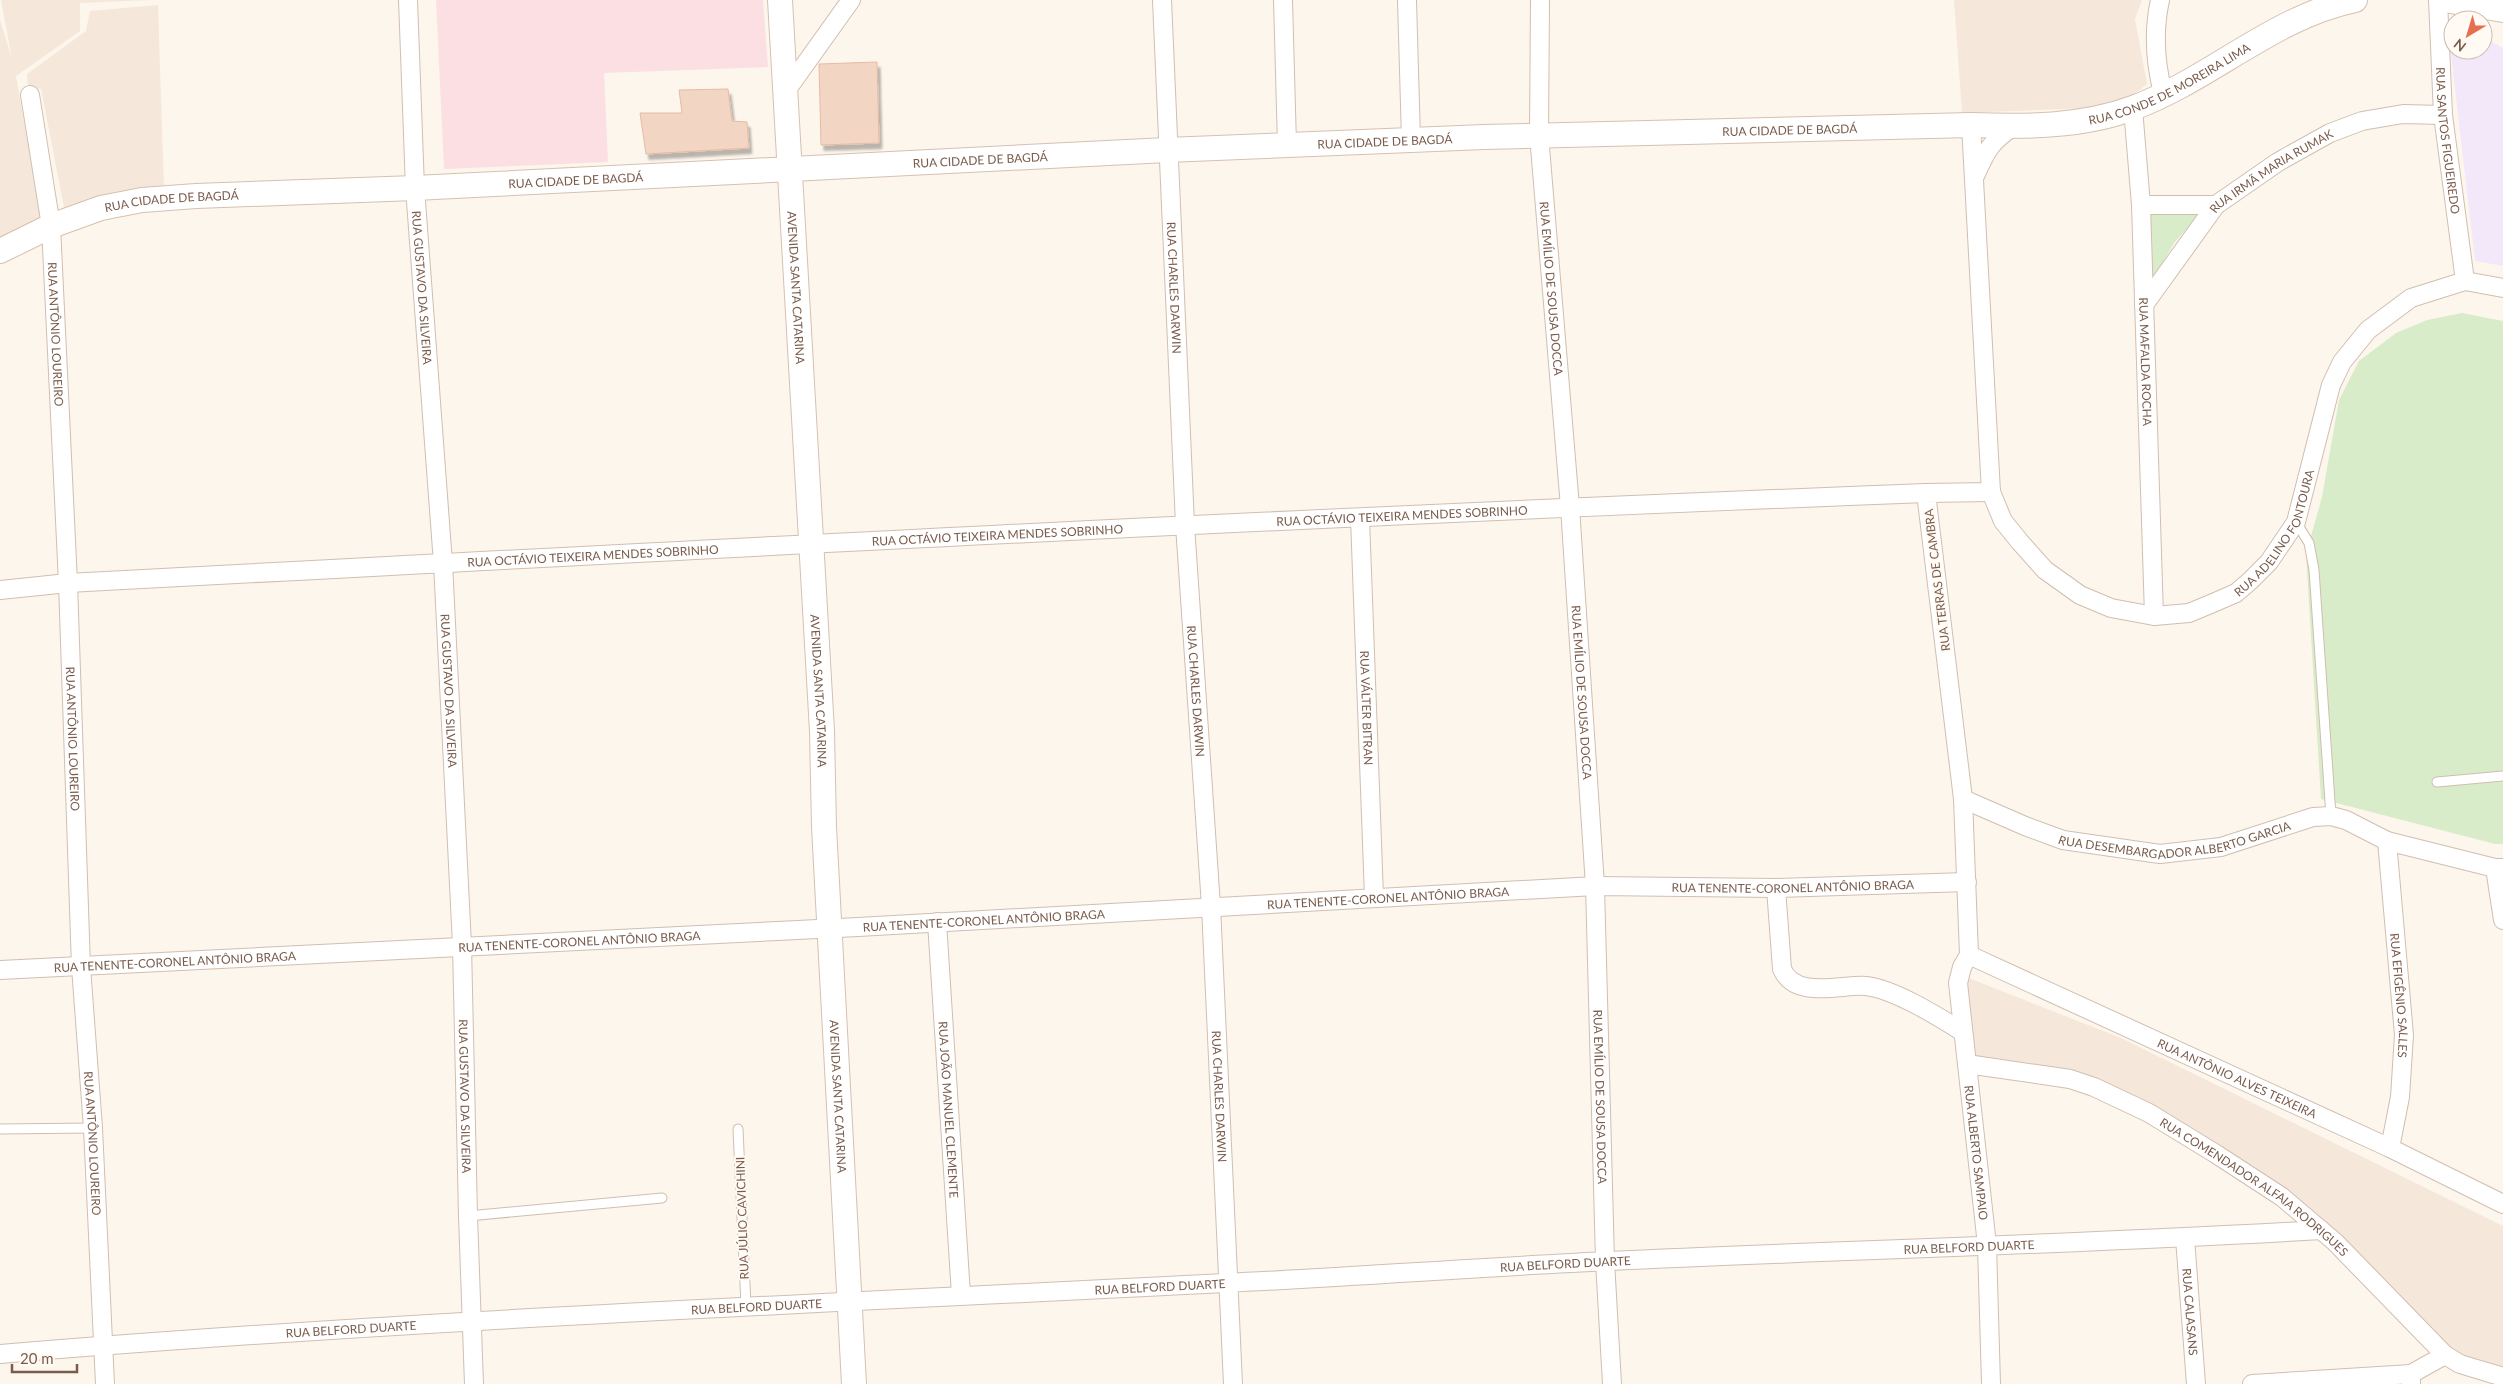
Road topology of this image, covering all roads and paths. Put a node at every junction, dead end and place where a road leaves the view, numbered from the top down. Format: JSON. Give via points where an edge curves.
{"nodes":[{"id":1,"x":408,"y":0,"type":"edge"},
{"id":2,"x":780,"y":0,"type":"edge"},
{"id":3,"x":851,"y":0,"type":"edge"},
{"id":4,"x":1162,"y":0,"type":"edge"},
{"id":5,"x":1283,"y":0,"type":"edge"},
{"id":6,"x":1407,"y":0,"type":"edge"},
{"id":7,"x":1540,"y":0,"type":"edge"},
{"id":8,"x":2160,"y":0,"type":"edge"},
{"id":9,"x":2355,"y":0,"type":"edge"},
{"id":10,"x":2438,"y":0,"type":"edge"},
{"id":11,"x":2445,"y":0,"type":"edge"},
{"id":12,"x":2503,"y":10,"type":"edge"},
{"id":13,"x":786,"y":91,"type":"junction"},
{"id":14,"x":2164,"y":93,"type":"junction"},
{"id":15,"x":30,"y":95,"type":"dead end"},
{"id":16,"x":2133,"y":108,"type":"junction"},
{"id":17,"x":2444,"y":115,"type":"junction"},
{"id":18,"x":1971,"y":125,"type":"junction"},
{"id":19,"x":2014,"y":126,"type":"junction"},
{"id":20,"x":1538,"y":135,"type":"junction"},
{"id":21,"x":1411,"y":140,"type":"junction"},
{"id":22,"x":1287,"y":145,"type":"junction"},
{"id":23,"x":1168,"y":150,"type":"junction"},
{"id":24,"x":790,"y":170,"type":"junction"},
{"id":25,"x":1974,"y":179,"type":"junction"},
{"id":26,"x":415,"y":188,"type":"junction"},
{"id":27,"x":2141,"y":205,"type":"junction"},
{"id":28,"x":2216,"y":205,"type":"junction"},
{"id":29,"x":51,"y":226,"type":"junction"},
{"id":30,"x":0,"y":251,"type":"edge"},
{"id":31,"x":2465,"y":281,"type":"junction"},
{"id":32,"x":2503,"y":288,"type":"edge"},
{"id":33,"x":2144,"y":305,"type":"junction"},
{"id":34,"x":1991,"y":492,"type":"junction"},
{"id":35,"x":1926,"y":493,"type":"junction"},
{"id":36,"x":1570,"y":507,"type":"junction"},
{"id":37,"x":1360,"y":518,"type":"junction"},
{"id":38,"x":2296,"y":522,"type":"junction"},
{"id":39,"x":1185,"y":524,"type":"junction"},
{"id":40,"x":810,"y":542,"type":"junction"},
{"id":41,"x":444,"y":563,"type":"junction"},
{"id":42,"x":68,"y":583,"type":"junction"},
{"id":43,"x":0,"y":590,"type":"edge"},
{"id":44,"x":2154,"y":616,"type":"junction"},
{"id":45,"x":2503,"y":776,"type":"edge"},
{"id":46,"x":2437,"y":782,"type":"dead end"},
{"id":47,"x":1963,"y":799,"type":"junction"},
{"id":48,"x":2331,"y":816,"type":"junction"},
{"id":49,"x":2387,"y":841,"type":"junction"},
{"id":50,"x":2499,"y":868,"type":"edge"},
{"id":51,"x":1967,"y":882,"type":"junction"},
{"id":52,"x":1595,"y":886,"type":"junction"},
{"id":53,"x":1776,"y":888,"type":"junction"},
{"id":54,"x":1374,"y":897,"type":"junction"},
{"id":55,"x":1211,"y":906,"type":"junction"},
{"id":56,"x":2503,"y":920,"type":"edge"},
{"id":57,"x":938,"y":922,"type":"junction"},
{"id":58,"x":830,"y":928,"type":"junction"},
{"id":59,"x":462,"y":945,"type":"junction"},
{"id":60,"x":1969,"y":955,"type":"junction"},
{"id":61,"x":81,"y":967,"type":"junction"},
{"id":62,"x":0,"y":970,"type":"edge"},
{"id":63,"x":1963,"y":1032,"type":"junction"},
{"id":64,"x":1967,"y":1064,"type":"junction"},
{"id":65,"x":93,"y":1128,"type":"junction"},
{"id":66,"x":738,"y":1129,"type":"dead end"},
{"id":67,"x":0,"y":1130,"type":"edge"},
{"id":68,"x":2390,"y":1148,"type":"junction"},
{"id":69,"x":662,"y":1198,"type":"dead end"},
{"id":70,"x":2503,"y":1204,"type":"edge"},
{"id":71,"x":468,"y":1216,"type":"junction"},
{"id":72,"x":2321,"y":1230,"type":"junction"},
{"id":73,"x":2185,"y":1238,"type":"junction"},
{"id":74,"x":1987,"y":1245,"type":"junction"},
{"id":75,"x":1605,"y":1261,"type":"junction"},
{"id":76,"x":1227,"y":1283,"type":"junction"},
{"id":77,"x":961,"y":1295,"type":"junction"},
{"id":78,"x":850,"y":1300,"type":"junction"},
{"id":79,"x":746,"y":1306,"type":"junction"},
{"id":80,"x":471,"y":1321,"type":"junction"},
{"id":81,"x":103,"y":1345,"type":"junction"},
{"id":82,"x":0,"y":1354,"type":"edge"},
{"id":83,"x":2445,"y":1355,"type":"junction"},
{"id":84,"x":2503,"y":1377,"type":"edge"},
{"id":85,"x":2411,"y":1379,"type":"edge"},
{"id":86,"x":105,"y":1384,"type":"edge"},
{"id":87,"x":474,"y":1384,"type":"edge"},
{"id":88,"x":854,"y":1384,"type":"edge"},
{"id":89,"x":1233,"y":1384,"type":"edge"},
{"id":90,"x":1612,"y":1384,"type":"edge"},
{"id":91,"x":1991,"y":1384,"type":"edge"},
{"id":92,"x":2196,"y":1384,"type":"edge"},
{"id":93,"x":2252,"y":1384,"type":"edge"}],
"edges":[{"from":1,"to":26,"type":"street","name":"RUA GUSTAVO DA SILVEIRA"},
{"from":2,"to":13,"type":"main road","name":"AVENIDA SANTA CATARINA"},
{"from":3,"to":13,"type":"street"},
{"from":4,"to":23,"type":"street","name":"RUA CHARLES DARWIN"},
{"from":5,"to":22,"type":"street"},
{"from":6,"to":21,"type":"street"},
{"from":7,"to":20,"type":"street","name":"RUA EMÍLIO DE SOUSA DOCCA"},
{"from":8,"to":14,"type":"street","via":[[2155,40],[2157,70]]},
{"from":9,"to":14,"type":"main road","name":"RUA CONDE DE MOREIRA LIMA","via":[[2305,15]]},
{"from":10,"to":17,"type":"street","name":"RUA SANTOS FIGUEIREDO"},
{"from":11,"to":12,"type":"main road"},
{"from":13,"to":24,"type":"main road","name":"AVENIDA SANTA CATARINA"},
{"from":14,"to":16,"type":"main road","name":"RUA CONDE DE MOREIRA LIMA"},
{"from":15,"to":29,"type":"street","name":"RUA ANTÔNIO LOUREIRO"},
{"from":16,"to":19,"type":"main road","name":"RUA CONDE DE MOREIRA LIMA","via":[[2066,123]]},
{"from":16,"to":27,"type":"street","name":"RUA MAFALDA ROCHA"},
{"from":17,"to":28,"type":"street","name":"RUA IRMÃ MARIA RUMAK","via":[[2403,114],[2370,120],[2330,133],[2278,162]]},
{"from":17,"to":31,"type":"street","name":"RUA SANTOS FIGUEIREDO"},
{"from":18,"to":19,"type":"main road","name":"RUA CONDE DE MOREIRA LIMA"},
{"from":18,"to":20,"type":"main road","name":"RUA CIDADE DE BAGDÁ"},
{"from":18,"to":25,"type":"street"},
{"from":19,"to":25,"type":"street","via":[[1990,145]]},
{"from":20,"to":21,"type":"main road","name":"RUA CIDADE DE BAGDÁ"},
{"from":20,"to":36,"type":"street","name":"RUA EMÍLIO DE SOUSA DOCCA"},
{"from":21,"to":22,"type":"main road","name":"RUA CIDADE DE BAGDÁ"},
{"from":22,"to":23,"type":"main road","name":"RUA CIDADE DE BAGDÁ"},
{"from":23,"to":24,"type":"main road","name":"RUA CIDADE DE BAGDÁ"},
{"from":23,"to":39,"type":"street","name":"RUA CHARLES DARWIN"},
{"from":24,"to":26,"type":"main road","name":"RUA CIDADE DE BAGDÁ"},
{"from":24,"to":40,"type":"main road","name":"AVENIDA SANTA CATARINA"},
{"from":25,"to":34,"type":"street"},
{"from":26,"to":29,"type":"main road","name":"RUA CIDADE DE BAGDÁ","via":[[142,200],[101,208]]},
{"from":26,"to":41,"type":"street","name":"RUA GUSTAVO DA SILVEIRA"},
{"from":27,"to":28,"type":"street"},
{"from":27,"to":33,"type":"street","name":"RUA MAFALDA ROCHA"},
{"from":28,"to":33,"type":"street","name":"RUA IRMÃ MARIA RUMAK"},
{"from":29,"to":30,"type":"main road","name":"RUA CIDADE DE BAGDÁ"},
{"from":29,"to":42,"type":"street","name":"RUA ANTÔNIO LOUREIRO"},
{"from":31,"to":32,"type":"street","name":"RUA ADELINO FONTOURA"},
{"from":31,"to":38,"type":"street","name":"RUA ADELINO FONTOURA","via":[[2411,298],[2368,330],[2342,362],[2331,385]]},
{"from":33,"to":44,"type":"street","name":"RUA MAFALDA ROCHA"},
{"from":34,"to":35,"type":"street","name":"RUA TERRAS DE CAMBRA"},
{"from":34,"to":44,"type":"street","name":"RUA ADELINO FONTOURA","via":[[2003,521],[2045,570],[2091,600],[2111,608]]},
{"from":35,"to":36,"type":"street","name":"RUA OCTÁVIO TEIXEIRA MENDES SOBRINHO"},
{"from":35,"to":47,"type":"street","name":"RUA TERRAS DE CAMBRA"},
{"from":36,"to":37,"type":"street","name":"RUA OCTÁVIO TEIXEIRA MENDES SOBRINHO"},
{"from":36,"to":52,"type":"street","name":"RUA EMÍLIO DE SOUSA DOCCA"},
{"from":37,"to":39,"type":"street","name":"RUA OCTÁVIO TEIXEIRA MENDES SOBRINHO"},
{"from":37,"to":54,"type":"street","name":"RUA VÁLTER BITRAN"},
{"from":38,"to":44,"type":"street","name":"RUA ADELINO FONTOURA","via":[[2269,562],[2236,593],[2189,612]]},
{"from":38,"to":48,"type":"lane","via":[[2309,543],[2314,570]]},
{"from":39,"to":40,"type":"street","name":"RUA OCTÁVIO TEIXEIRA MENDES SOBRINHO"},
{"from":39,"to":55,"type":"street","name":"RUA CHARLES DARWIN"},
{"from":40,"to":41,"type":"street","name":"RUA OCTÁVIO TEIXEIRA MENDES SOBRINHO"},
{"from":40,"to":58,"type":"main road","name":"AVENIDA SANTA CATARINA"},
{"from":41,"to":42,"type":"street","name":"RUA OCTÁVIO TEIXEIRA MENDES SOBRINHO"},
{"from":41,"to":59,"type":"street","name":"RUA GUSTAVO DA SILVEIRA"},
{"from":42,"to":43,"type":"street","name":"RUA OCTÁVIO TEIXEIRA MENDES SOBRINHO"},
{"from":42,"to":61,"type":"street","name":"RUA ANTÔNIO LOUREIRO"},
{"from":45,"to":46,"type":"lane"},
{"from":47,"to":48,"type":"street","name":"RUA DESEMBARGADOR ALBERTO GARCIA","via":[[2063,840],[2160,854],[2221,847],[2313,816]]},
{"from":47,"to":51,"type":"street","name":"RUA TERRAS DE CAMBRA"},
{"from":48,"to":49,"type":"street","name":"RUA DESEMBARGADOR ALBERTO GARCIA"},
{"from":49,"to":50,"type":"street","name":"RUA DESEMBARGADOR ALBERTO GARCIA"},
{"from":49,"to":68,"type":"street","name":"RUA EFIGÊNIO SALLES","via":[[2404,1035],[2400,1097]]},
{"from":50,"to":56,"type":"street"},
{"from":51,"to":53,"type":"street","name":"RUA TENENTE-CORONEL ANTÔNIO BRAGA"},
{"from":51,"to":60,"type":"street","name":"RUA TERRAS DE CAMBRA"},
{"from":52,"to":53,"type":"street","name":"RUA TENENTE-CORONEL ANTÔNIO BRAGA"},
{"from":52,"to":54,"type":"street","name":"RUA TENENTE-CORONEL ANTÔNIO BRAGA"},
{"from":52,"to":75,"type":"street","name":"RUA EMÍLIO DE SOUSA DOCCA"},
{"from":53,"to":63,"type":"street","via":[[1782,969],[1788,979],[1816,988],[1873,988],[1894,995]]},
{"from":54,"to":55,"type":"street","name":"RUA TENENTE-CORONEL ANTÔNIO BRAGA"},
{"from":55,"to":57,"type":"street","name":"RUA TENENTE-CORONEL ANTÔNIO BRAGA"},
{"from":55,"to":76,"type":"street","name":"RUA CHARLES DARWIN"},
{"from":57,"to":58,"type":"street","name":"RUA TENENTE-CORONEL ANTÔNIO BRAGA"},
{"from":57,"to":77,"type":"street","name":"RUA JOÃO MANUEL CLEMENTE"},
{"from":58,"to":59,"type":"street","name":"RUA TENENTE-CORONEL ANTÔNIO BRAGA"},
{"from":58,"to":78,"type":"main road","name":"AVENIDA SANTA CATARINA"},
{"from":59,"to":61,"type":"street","name":"RUA TENENTE-CORONEL ANTÔNIO BRAGA"},
{"from":59,"to":71,"type":"street","name":"RUA GUSTAVO DA SILVEIRA"},
{"from":60,"to":63,"type":"street","name":"RUA ALBERTO SAMPAIO","via":[[1958,983]]},
{"from":60,"to":68,"type":"street","name":"RUA ANTÔNIO ALVES TEIXEIRA"},
{"from":61,"to":62,"type":"street","name":"RUA TENENTE-CORONEL ANTÔNIO BRAGA"},
{"from":61,"to":65,"type":"street","name":"RUA ANTÔNIO LOUREIRO"},
{"from":63,"to":64,"type":"street","name":"RUA ALBERTO SAMPAIO"},
{"from":64,"to":72,"type":"street","name":"RUA COMENDADOR ALFAIA RODRIGUES","via":[[2070,1079],[2122,1099],[2207,1148],[2282,1197]]},
{"from":64,"to":74,"type":"street","name":"RUA ALBERTO SAMPAIO"},
{"from":65,"to":67,"type":"lane"},
{"from":65,"to":81,"type":"street","name":"RUA ANTÔNIO LOUREIRO"},
{"from":66,"to":79,"type":"lane","name":"RUA JÚLIO CAVICHINI"},
{"from":68,"to":70,"type":"street","name":"RUA ANTÔNIO ALVES TEIXEIRA"},
{"from":69,"to":71,"type":"lane"},
{"from":71,"to":80,"type":"street","name":"RUA GUSTAVO DA SILVEIRA"},
{"from":72,"to":73,"type":"street","name":"RUA BELFORD DUARTE"},
{"from":72,"to":83,"type":"street","name":"RUA COMENDADOR ALFAIA RODRIGUES"},
{"from":73,"to":74,"type":"street","name":"RUA BELFORD DUARTE"},
{"from":73,"to":92,"type":"street","name":"RUA CALASANS"},
{"from":74,"to":75,"type":"street","name":"RUA BELFORD DUARTE"},
{"from":74,"to":91,"type":"street","name":"RUA ALBERTO SAMPAIO"},
{"from":75,"to":76,"type":"street","name":"RUA BELFORD DUARTE"},
{"from":75,"to":90,"type":"street","name":"RUA EMÍLIO DE SOUSA DOCCA"},
{"from":76,"to":77,"type":"street","name":"RUA BELFORD DUARTE"},
{"from":76,"to":89,"type":"street","name":"RUA CHARLES DARWIN"},
{"from":77,"to":78,"type":"street","name":"RUA BELFORD DUARTE"},
{"from":78,"to":79,"type":"street","name":"RUA BELFORD DUARTE"},
{"from":78,"to":88,"type":"main road","name":"AVENIDA SANTA CATARINA"},
{"from":79,"to":80,"type":"street","name":"RUA BELFORD DUARTE"},
{"from":80,"to":81,"type":"street","name":"RUA BELFORD DUARTE"},
{"from":80,"to":87,"type":"street","name":"RUA GUSTAVO DA SILVEIRA"},
{"from":81,"to":82,"type":"street","name":"RUA BELFORD DUARTE"},
{"from":81,"to":86,"type":"street","name":"RUA ANTÔNIO LOUREIRO"},
{"from":83,"to":84,"type":"street","name":"RUA COMENDADOR ALFAIA RODRIGUES","via":[[2460,1364]]},
{"from":83,"to":85,"type":"street"},
{"from":85,"to":93,"type":"street"}]}
